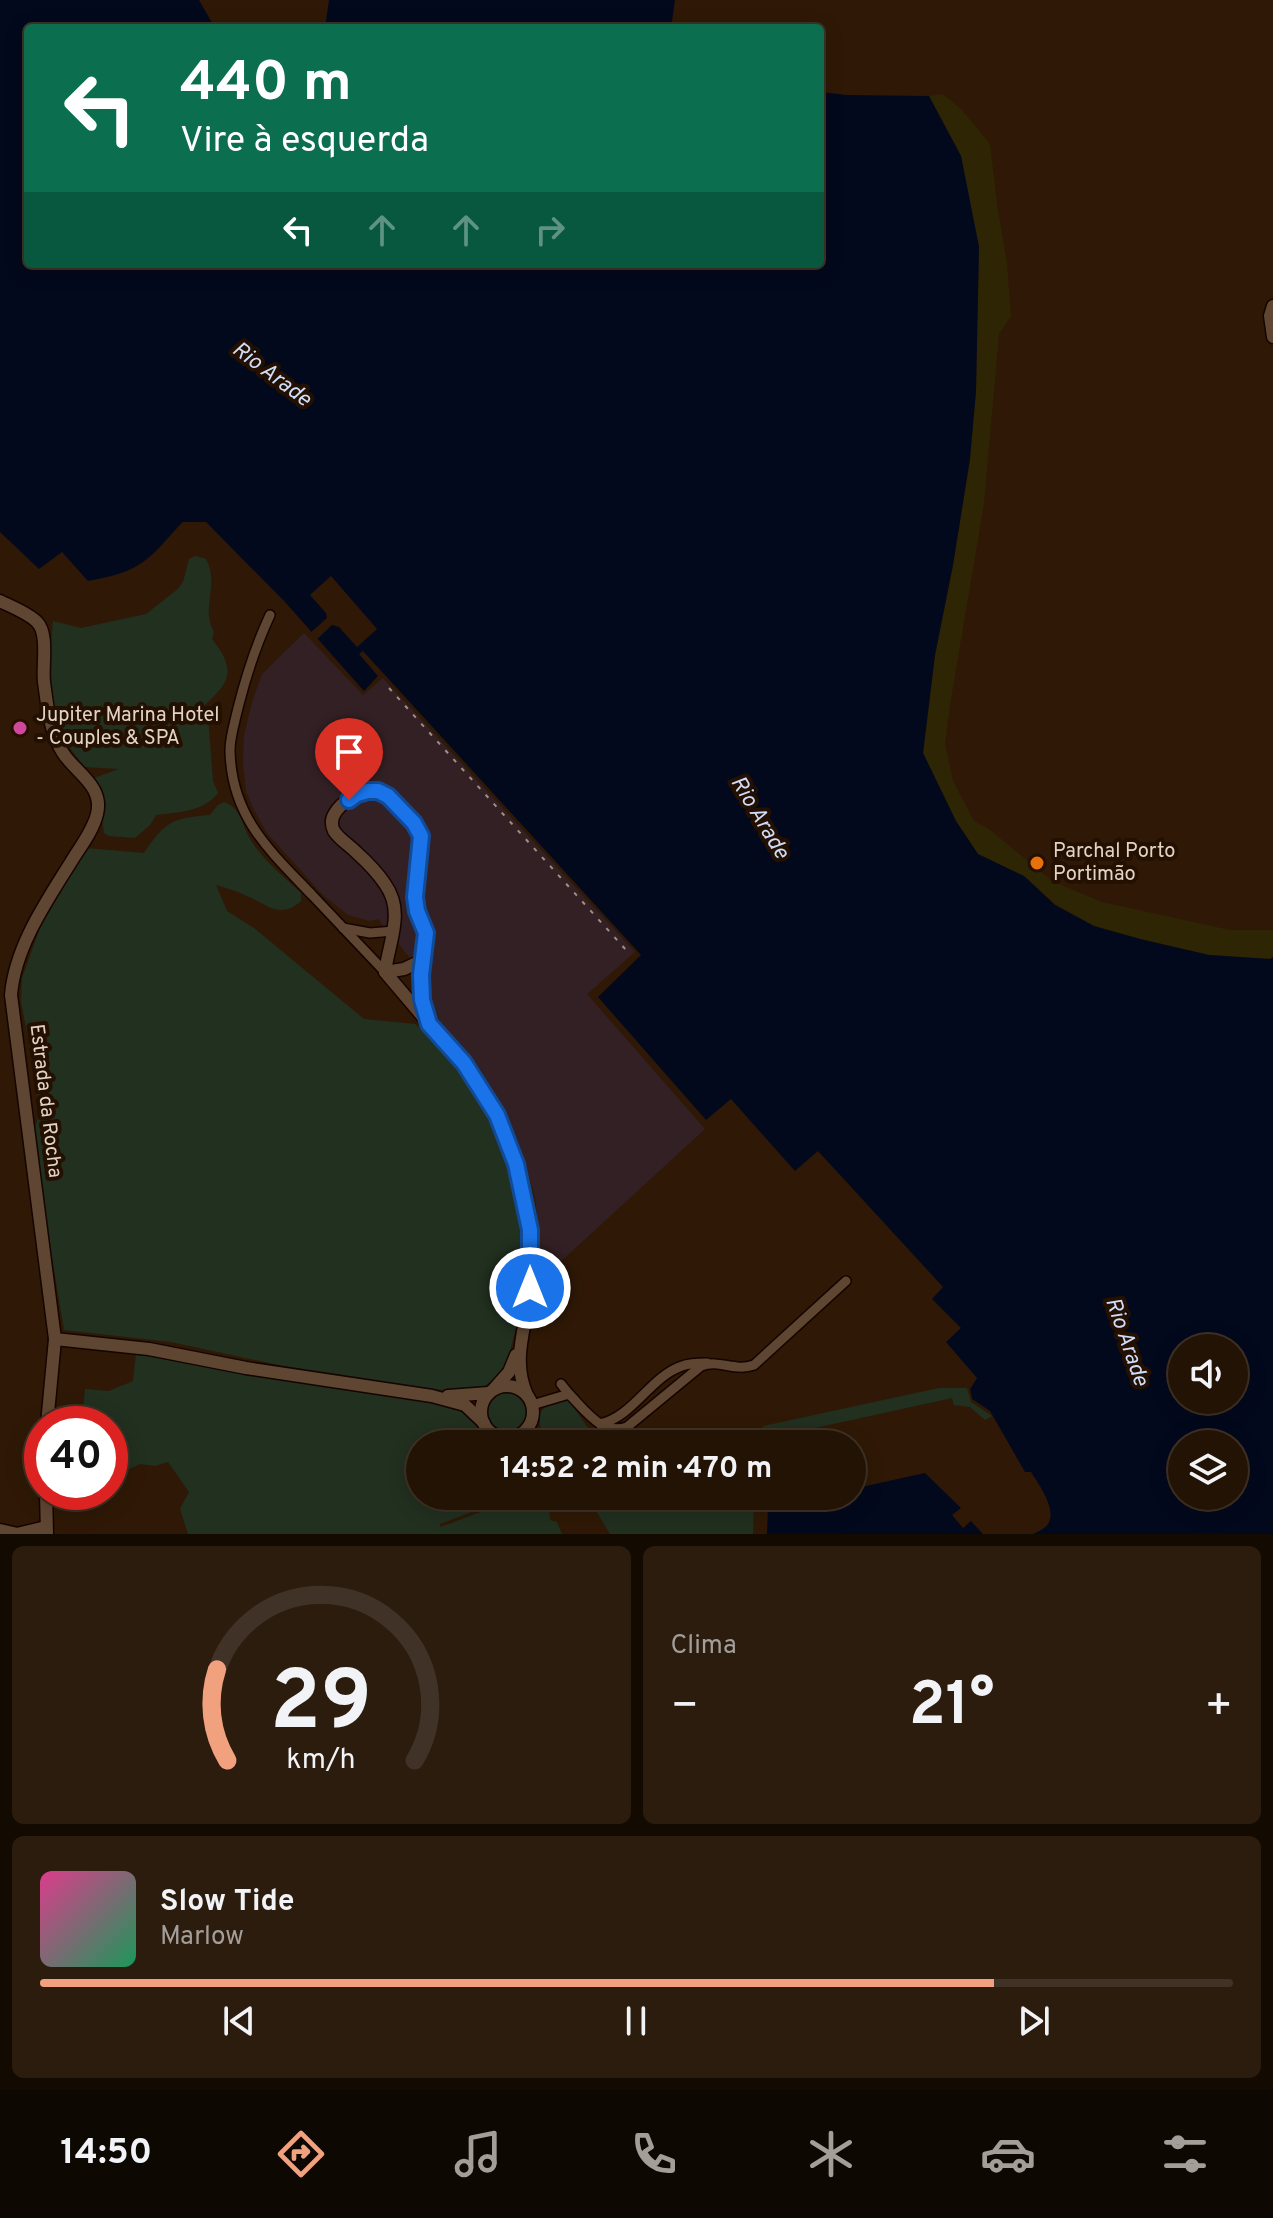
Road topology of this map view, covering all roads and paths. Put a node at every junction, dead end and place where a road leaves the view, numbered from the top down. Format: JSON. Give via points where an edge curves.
{"nodes":[{"id":1,"x":1273,"y":306,"type":"edge"},
{"id":2,"x":1273,"y":337,"type":"edge"},
{"id":3,"x":0,"y":601,"type":"edge"},
{"id":4,"x":270,"y":615,"type":"dead end"},
{"id":5,"x":343,"y":928,"type":"junction"},
{"id":6,"x":394,"y":931,"type":"junction"},
{"id":7,"x":423,"y":960,"type":"junction"},
{"id":8,"x":385,"y":972,"type":"junction"},
{"id":9,"x":429,"y":1024,"type":"junction"},
{"id":10,"x":846,"y":1281,"type":"dead end"},
{"id":11,"x":523,"y":1333,"type":"junction"},
{"id":12,"x":55,"y":1339,"type":"junction"},
{"id":13,"x":710,"y":1363,"type":"junction"},
{"id":14,"x":561,"y":1384,"type":"dead end"},
{"id":15,"x":491,"y":1392,"type":"junction"},
{"id":16,"x":569,"y":1394,"type":"junction"},
{"id":17,"x":432,"y":1396,"type":"junction"},
{"id":18,"x":529,"y":1400,"type":"junction"},
{"id":19,"x":49,"y":1406,"type":"edge"},
{"id":20,"x":484,"y":1423,"type":"junction"},
{"id":21,"x":600,"y":1424,"type":"junction"},
{"id":22,"x":46,"y":1510,"type":"edge"},
{"id":23,"x":0,"y":1530,"type":"edge"},
{"id":24,"x":46,"y":1531,"type":"edge"},
{"id":25,"x":17,"y":1534,"type":"edge"}],
"edges":[{"from":1,"to":2,"type":"street"},
{"from":3,"to":12,"type":"street","name":"Estrada da Rocha","via":[[41,628],[54,733],[65,756],[95,790],[98,803],[90,830],[22,948],[11,995]]},
{"from":4,"to":5,"type":"street","via":[[236,718],[230,747],[233,784],[253,831]]},
{"from":5,"to":6,"type":"street"},
{"from":5,"to":8,"type":"street"},
{"from":6,"to":7,"type":"street","via":[[391,892],[333,828],[337,810],[368,791],[388,796],[421,836],[415,897],[426,933]]},
{"from":6,"to":8,"type":"street"},
{"from":7,"to":8,"type":"street"},
{"from":7,"to":9,"type":"street","via":[[422,1000]]},
{"from":8,"to":9,"type":"street"},
{"from":9,"to":11,"type":"street","via":[[464,1063],[497,1115],[516,1164],[530,1230]]},
{"from":10,"to":13,"type":"street","via":[[754,1365]]},
{"from":11,"to":15,"type":"street","via":[[509,1372]]},
{"from":11,"to":18,"type":"street","via":[[519,1372]]},
{"from":12,"to":17,"type":"street","via":[[149,1349]]},
{"from":12,"to":19,"type":"street","name":"Estrada da Rocha"},
{"from":13,"to":21,"type":"street","via":[[670,1371],[627,1411]]},
{"from":13,"to":21,"type":"street","via":[[627,1427],[611,1430]]},
{"from":14,"to":16,"type":"street"},
{"from":15,"to":17,"type":"street"},
{"from":15,"to":18,"type":"street","via":[[514,1387]]},
{"from":15,"to":20,"type":"street","via":[[481,1408]]},
{"from":16,"to":18,"type":"street"},
{"from":16,"to":21,"type":"street"},
{"from":17,"to":20,"type":"street","via":[[465,1405]]},
{"from":18,"to":20,"type":"street","via":[[531,1421],[516,1435],[500,1436]]},
{"from":22,"to":24,"type":"street"},
{"from":23,"to":25,"type":"street"},
{"from":24,"to":25,"type":"street"}]}
